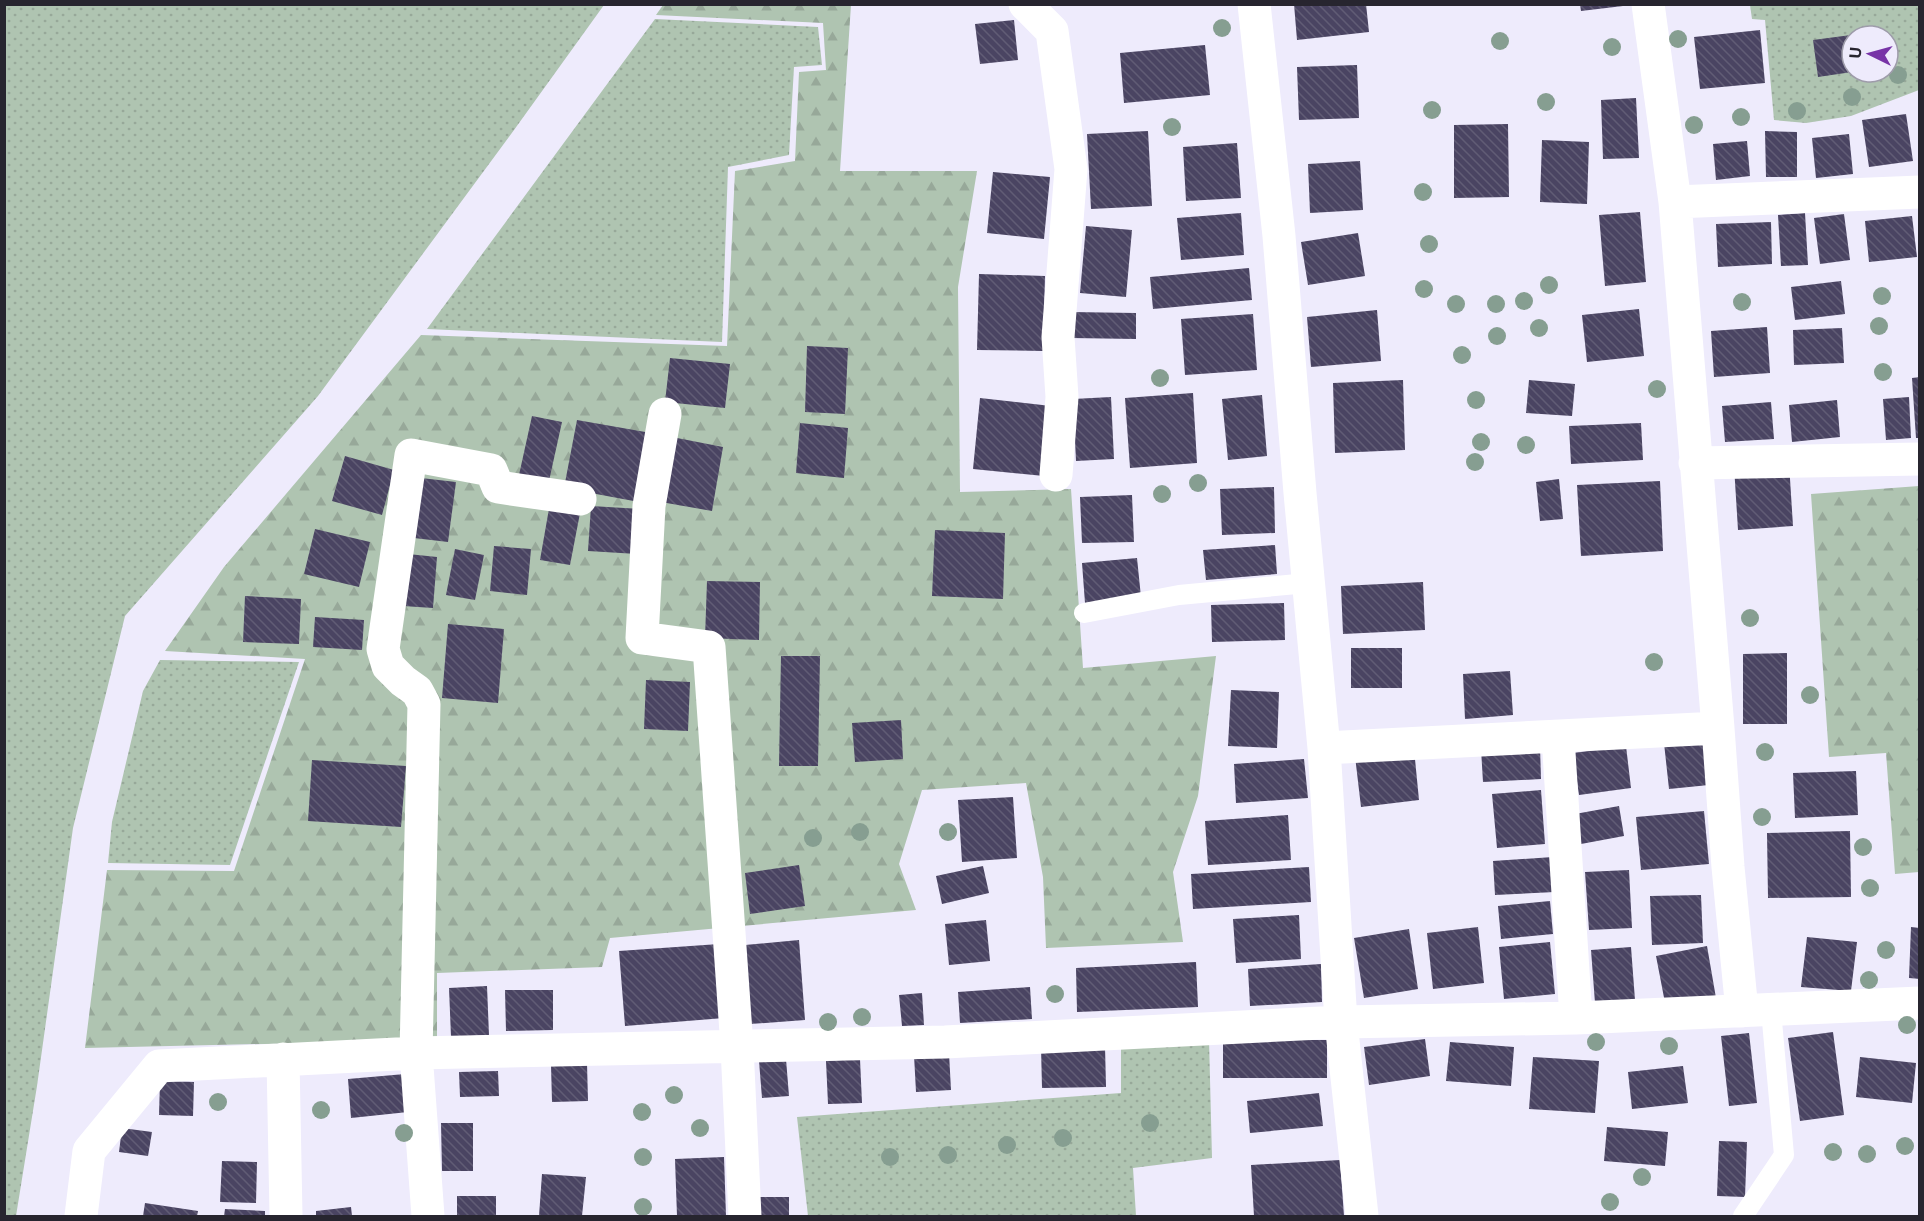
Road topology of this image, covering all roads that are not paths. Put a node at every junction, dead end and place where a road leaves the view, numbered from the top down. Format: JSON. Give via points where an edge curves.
{"nodes":[{"id":1,"x":1025,"y":4,"type":"edge"},
{"id":2,"x":1254,"y":4,"type":"edge"},
{"id":3,"x":1648,"y":4,"type":"edge"},
{"id":4,"x":1920,"y":192,"type":"edge"},
{"id":5,"x":1675,"y":202,"type":"junction"},
{"id":6,"x":665,"y":414,"type":"dead end"},
{"id":7,"x":1920,"y":459,"type":"edge"},
{"id":8,"x":1695,"y":463,"type":"junction"},
{"id":9,"x":1056,"y":475,"type":"dead end"},
{"id":10,"x":580,"y":499,"type":"dead end"},
{"id":11,"x":1308,"y":583,"type":"junction"},
{"id":12,"x":1084,"y":613,"type":"dead end"},
{"id":13,"x":1718,"y":728,"type":"junction"},
{"id":14,"x":1558,"y":737,"type":"junction"},
{"id":15,"x":1324,"y":748,"type":"junction"},
{"id":16,"x":1920,"y":1003,"type":"edge"},
{"id":17,"x":1756,"y":1011,"type":"junction"},
{"id":18,"x":1576,"y":1018,"type":"junction"},
{"id":19,"x":1341,"y":1022,"type":"junction"},
{"id":20,"x":737,"y":1047,"type":"junction"},
{"id":21,"x":416,"y":1053,"type":"junction"},
{"id":22,"x":283,"y":1059,"type":"junction"},
{"id":23,"x":81,"y":1216,"type":"edge"},
{"id":24,"x":286,"y":1216,"type":"edge"},
{"id":25,"x":428,"y":1216,"type":"edge"},
{"id":26,"x":745,"y":1216,"type":"edge"},
{"id":27,"x":1362,"y":1216,"type":"edge"},
{"id":28,"x":1743,"y":1216,"type":"edge"}],
"edges":[{"from":1,"to":9,"type":"street","via":[[1052,31],[1071,169],[1058,337],[1062,397]]},
{"from":2,"to":11,"type":"street","via":[[1279,236]]},
{"from":3,"to":5,"type":"street"},
{"from":4,"to":5,"type":"street"},
{"from":5,"to":8,"type":"street"},
{"from":6,"to":20,"type":"street","via":[[648,506],[642,638],[709,647]]},
{"from":7,"to":8,"type":"street"},
{"from":8,"to":13,"type":"street"},
{"from":10,"to":21,"type":"street","via":[[498,487],[491,470],[411,455],[383,649],[388,666],[417,691],[424,704]]},
{"from":11,"to":12,"type":"lane","via":[[1179,595]]},
{"from":11,"to":15,"type":"street"},
{"from":13,"to":14,"type":"street"},
{"from":13,"to":17,"type":"street","via":[[1728,867]]},
{"from":14,"to":15,"type":"street"},
{"from":14,"to":18,"type":"street"},
{"from":15,"to":19,"type":"street"},
{"from":16,"to":17,"type":"street"},
{"from":17,"to":18,"type":"street"},
{"from":17,"to":28,"type":"lane","via":[[1784,1155]]},
{"from":18,"to":19,"type":"street"},
{"from":19,"to":20,"type":"street","via":[[956,1041]]},
{"from":19,"to":27,"type":"street"},
{"from":20,"to":21,"type":"street"},
{"from":20,"to":26,"type":"street"},
{"from":21,"to":22,"type":"street"},
{"from":21,"to":25,"type":"street"},
{"from":22,"to":23,"type":"street","via":[[159,1066],[89,1151]]},
{"from":22,"to":24,"type":"street"}]}
